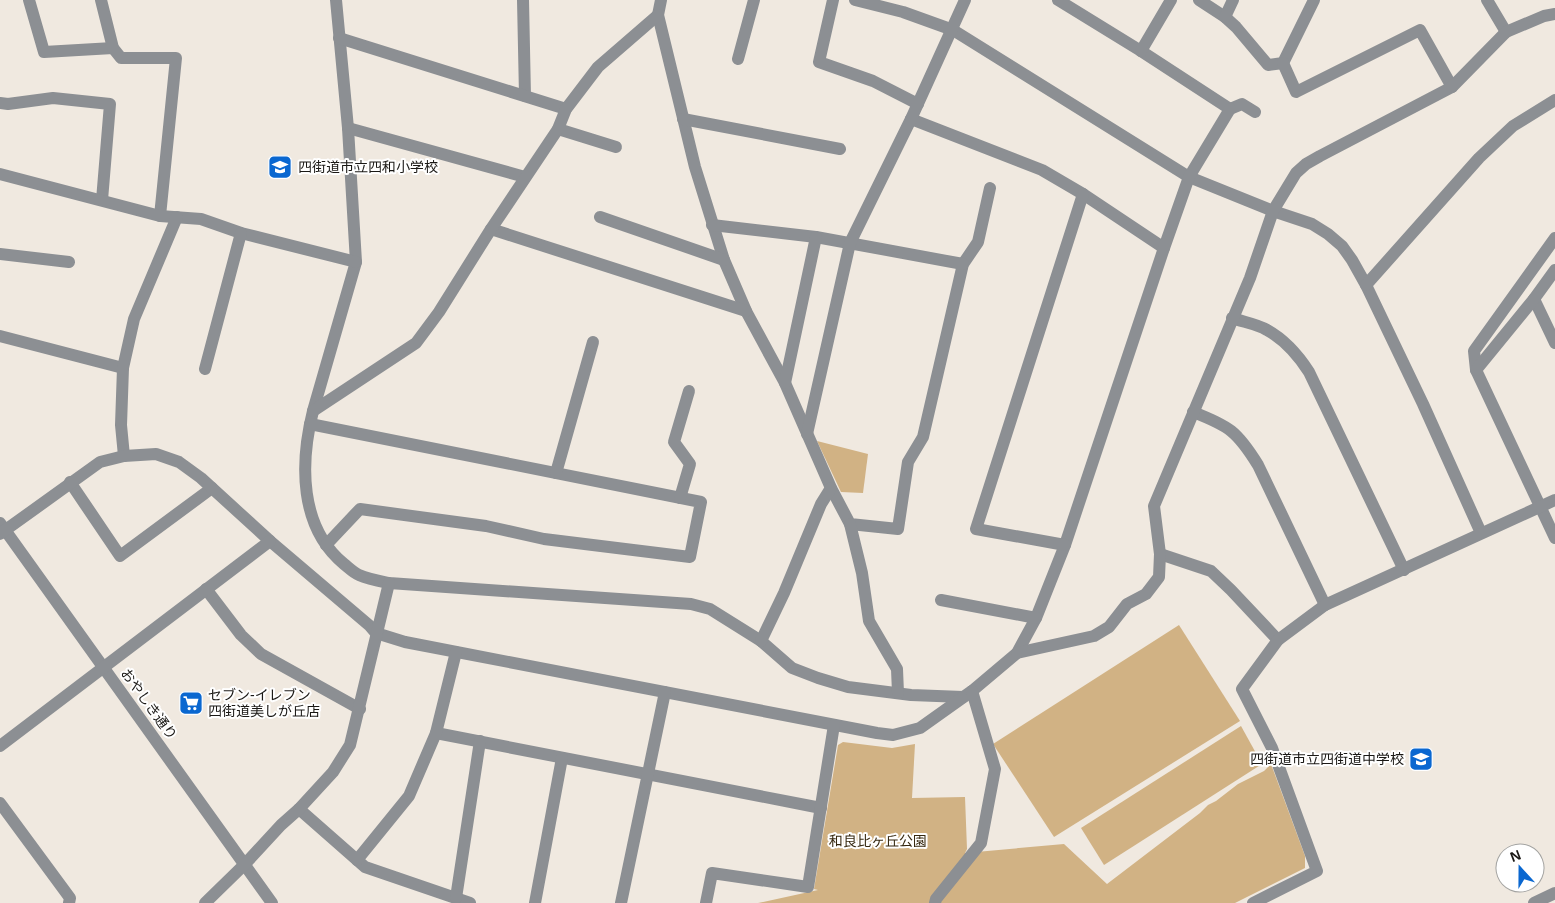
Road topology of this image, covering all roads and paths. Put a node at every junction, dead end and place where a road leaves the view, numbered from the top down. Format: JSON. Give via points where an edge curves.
{"nodes":[{"id":1,"x":29,"y":0,"type":"edge"},
{"id":2,"x":101,"y":0,"type":"edge"},
{"id":3,"x":336,"y":0,"type":"edge"},
{"id":4,"x":523,"y":0,"type":"edge"},
{"id":5,"x":661,"y":0,"type":"edge"},
{"id":6,"x":754,"y":0,"type":"edge"},
{"id":7,"x":833,"y":0,"type":"edge"},
{"id":8,"x":855,"y":0,"type":"edge"},
{"id":9,"x":966,"y":0,"type":"edge"},
{"id":10,"x":1058,"y":0,"type":"edge"},
{"id":11,"x":1171,"y":0,"type":"edge"},
{"id":12,"x":1200,"y":0,"type":"edge"},
{"id":13,"x":1233,"y":0,"type":"edge"},
{"id":14,"x":1314,"y":0,"type":"edge"},
{"id":15,"x":1487,"y":0,"type":"edge"},
{"id":16,"x":1555,"y":14,"type":"edge"},
{"id":17,"x":658,"y":15,"type":"junction"},
{"id":18,"x":1225,"y":17,"type":"junction"},
{"id":19,"x":953,"y":30,"type":"junction"},
{"id":20,"x":1506,"y":32,"type":"junction"},
{"id":21,"x":340,"y":38,"type":"junction"},
{"id":22,"x":113,"y":48,"type":"junction"},
{"id":23,"x":1141,"y":50,"type":"junction"},
{"id":24,"x":738,"y":59,"type":"dead end"},
{"id":25,"x":1283,"y":63,"type":"junction"},
{"id":26,"x":1452,"y":87,"type":"junction"},
{"id":27,"x":525,"y":96,"type":"junction"},
{"id":28,"x":1555,"y":100,"type":"edge"},
{"id":29,"x":0,"y":103,"type":"edge"},
{"id":30,"x":918,"y":104,"type":"junction"},
{"id":31,"x":566,"y":109,"type":"junction"},
{"id":32,"x":1230,"y":109,"type":"junction"},
{"id":33,"x":1255,"y":112,"type":"dead end"},
{"id":34,"x":683,"y":119,"type":"junction"},
{"id":35,"x":911,"y":119,"type":"junction"},
{"id":36,"x":348,"y":128,"type":"junction"},
{"id":37,"x":558,"y":129,"type":"junction"},
{"id":38,"x":616,"y":147,"type":"dead end"},
{"id":39,"x":840,"y":149,"type":"dead end"},
{"id":40,"x":0,"y":174,"type":"edge"},
{"id":41,"x":1189,"y":177,"type":"junction"},
{"id":42,"x":525,"y":178,"type":"junction"},
{"id":43,"x":990,"y":188,"type":"dead end"},
{"id":44,"x":1083,"y":194,"type":"junction"},
{"id":45,"x":102,"y":200,"type":"junction"},
{"id":46,"x":1273,"y":211,"type":"junction"},
{"id":47,"x":160,"y":216,"type":"junction"},
{"id":48,"x":177,"y":217,"type":"junction"},
{"id":49,"x":600,"y":217,"type":"dead end"},
{"id":50,"x":712,"y":224,"type":"junction"},
{"id":51,"x":491,"y":229,"type":"junction"},
{"id":52,"x":241,"y":233,"type":"junction"},
{"id":53,"x":816,"y":236,"type":"junction"},
{"id":54,"x":1555,"y":238,"type":"edge"},
{"id":55,"x":850,"y":243,"type":"junction"},
{"id":56,"x":1164,"y":248,"type":"junction"},
{"id":57,"x":0,"y":254,"type":"edge"},
{"id":58,"x":724,"y":260,"type":"junction"},
{"id":59,"x":69,"y":262,"type":"dead end"},
{"id":60,"x":356,"y":262,"type":"junction"},
{"id":61,"x":963,"y":264,"type":"junction"},
{"id":62,"x":1555,"y":270,"type":"edge"},
{"id":63,"x":1366,"y":285,"type":"junction"},
{"id":64,"x":1534,"y":298,"type":"junction"},
{"id":65,"x":746,"y":311,"type":"junction"},
{"id":66,"x":1232,"y":318,"type":"junction"},
{"id":67,"x":0,"y":336,"type":"edge"},
{"id":68,"x":593,"y":342,"type":"dead end"},
{"id":69,"x":1555,"y":343,"type":"edge"},
{"id":70,"x":123,"y":368,"type":"junction"},
{"id":71,"x":205,"y":369,"type":"dead end"},
{"id":72,"x":1476,"y":370,"type":"junction"},
{"id":73,"x":785,"y":383,"type":"junction"},
{"id":74,"x":689,"y":391,"type":"dead end"},
{"id":75,"x":1193,"y":412,"type":"junction"},
{"id":76,"x":312,"y":418,"type":"junction"},
{"id":77,"x":807,"y":434,"type":"junction"},
{"id":78,"x":124,"y":456,"type":"junction"},
{"id":79,"x":556,"y":473,"type":"junction"},
{"id":80,"x":70,"y":482,"type":"junction"},
{"id":81,"x":212,"y":488,"type":"junction"},
{"id":82,"x":831,"y":488,"type":"junction"},
{"id":83,"x":680,"y":498,"type":"junction"},
{"id":84,"x":1555,"y":500,"type":"edge"},
{"id":85,"x":1540,"y":507,"type":"junction"},
{"id":86,"x":850,"y":524,"type":"junction"},
{"id":87,"x":2,"y":529,"type":"edge"},
{"id":88,"x":1481,"y":533,"type":"junction"},
{"id":89,"x":1555,"y":538,"type":"edge"},
{"id":90,"x":270,"y":541,"type":"junction"},
{"id":91,"x":326,"y":545,"type":"junction"},
{"id":92,"x":1064,"y":545,"type":"junction"},
{"id":93,"x":1160,"y":554,"type":"junction"},
{"id":94,"x":1404,"y":570,"type":"junction"},
{"id":95,"x":389,"y":583,"type":"junction"},
{"id":96,"x":206,"y":589,"type":"junction"},
{"id":97,"x":941,"y":600,"type":"dead end"},
{"id":98,"x":1325,"y":605,"type":"junction"},
{"id":99,"x":1036,"y":618,"type":"junction"},
{"id":100,"x":376,"y":633,"type":"junction"},
{"id":101,"x":1278,"y":640,"type":"junction"},
{"id":102,"x":761,"y":641,"type":"junction"},
{"id":103,"x":456,"y":652,"type":"junction"},
{"id":104,"x":1017,"y":653,"type":"junction"},
{"id":105,"x":104,"y":668,"type":"junction"},
{"id":106,"x":665,"y":692,"type":"junction"},
{"id":107,"x":898,"y":693,"type":"junction"},
{"id":108,"x":967,"y":694,"type":"junction"},
{"id":109,"x":360,"y":709,"type":"junction"},
{"id":110,"x":834,"y":724,"type":"junction"},
{"id":111,"x":436,"y":733,"type":"junction"},
{"id":112,"x":480,"y":741,"type":"junction"},
{"id":113,"x":0,"y":746,"type":"edge"},
{"id":114,"x":562,"y":758,"type":"junction"},
{"id":115,"x":648,"y":774,"type":"junction"},
{"id":116,"x":0,"y":803,"type":"edge"},
{"id":117,"x":820,"y":808,"type":"junction"},
{"id":118,"x":299,"y":809,"type":"junction"},
{"id":119,"x":357,"y":860,"type":"junction"},
{"id":120,"x":245,"y":864,"type":"junction"},
{"id":121,"x":1555,"y":893,"type":"edge"},
{"id":122,"x":456,"y":898,"type":"junction"},
{"id":123,"x":69,"y":903,"type":"edge"},
{"id":124,"x":205,"y":903,"type":"edge"},
{"id":125,"x":272,"y":903,"type":"edge"},
{"id":126,"x":470,"y":903,"type":"edge"},
{"id":127,"x":535,"y":903,"type":"edge"},
{"id":128,"x":621,"y":903,"type":"edge"},
{"id":129,"x":706,"y":903,"type":"edge"},
{"id":130,"x":935,"y":903,"type":"edge"},
{"id":131,"x":1254,"y":903,"type":"edge"},
{"id":132,"x":1534,"y":903,"type":"edge"}],
"edges":[{"from":1,"to":22,"type":"street","via":[[44,52]]},
{"from":2,"to":22,"type":"street"},
{"from":3,"to":21,"type":"street"},
{"from":4,"to":27,"type":"street"},
{"from":5,"to":17,"type":"street"},
{"from":6,"to":24,"type":"street"},
{"from":7,"to":30,"type":"street","via":[[819,62],[873,81]]},
{"from":8,"to":19,"type":"street","via":[[903,12]]},
{"from":9,"to":19,"type":"street"},
{"from":10,"to":23,"type":"street"},
{"from":11,"to":23,"type":"street"},
{"from":12,"to":18,"type":"street"},
{"from":13,"to":18,"type":"street"},
{"from":14,"to":25,"type":"street"},
{"from":15,"to":20,"type":"street"},
{"from":16,"to":20,"type":"street"},
{"from":17,"to":31,"type":"street","via":[[598,67]]},
{"from":17,"to":34,"type":"street"},
{"from":18,"to":25,"type":"street","via":[[1268,65]]},
{"from":19,"to":30,"type":"street"},
{"from":19,"to":41,"type":"street"},
{"from":20,"to":26,"type":"street"},
{"from":21,"to":27,"type":"street"},
{"from":21,"to":36,"type":"street"},
{"from":22,"to":47,"type":"street","via":[[122,58],[176,58]]},
{"from":23,"to":32,"type":"street"},
{"from":25,"to":26,"type":"street","via":[[1296,92],[1420,30]]},
{"from":26,"to":46,"type":"street","via":[[1306,164],[1296,172]]},
{"from":27,"to":31,"type":"street"},
{"from":28,"to":63,"type":"street","via":[[1513,126],[1479,158]]},
{"from":29,"to":45,"type":"street","via":[[53,98],[110,104]]},
{"from":30,"to":35,"type":"street"},
{"from":31,"to":37,"type":"street"},
{"from":32,"to":33,"type":"street","via":[[1242,104]]},
{"from":32,"to":41,"type":"street"},
{"from":34,"to":39,"type":"street"},
{"from":34,"to":50,"type":"street"},
{"from":35,"to":44,"type":"street","via":[[1042,170]]},
{"from":35,"to":55,"type":"street"},
{"from":36,"to":42,"type":"street"},
{"from":36,"to":60,"type":"street"},
{"from":37,"to":38,"type":"street"},
{"from":37,"to":42,"type":"street"},
{"from":40,"to":45,"type":"street"},
{"from":41,"to":46,"type":"street"},
{"from":41,"to":56,"type":"street"},
{"from":42,"to":51,"type":"street"},
{"from":43,"to":61,"type":"street","via":[[978,242]]},
{"from":44,"to":56,"type":"street"},
{"from":44,"to":92,"type":"street","via":[[976,529]]},
{"from":45,"to":47,"type":"street"},
{"from":46,"to":63,"type":"street","via":[[1312,224],[1328,234],[1342,246]]},
{"from":46,"to":66,"type":"street"},
{"from":47,"to":48,"type":"street"},
{"from":48,"to":52,"type":"street","via":[[201,219]]},
{"from":48,"to":70,"type":"street","via":[[134,319]]},
{"from":49,"to":58,"type":"street"},
{"from":50,"to":53,"type":"street"},
{"from":50,"to":58,"type":"street"},
{"from":51,"to":65,"type":"street"},
{"from":51,"to":76,"type":"street","via":[[439,312],[416,342]]},
{"from":52,"to":60,"type":"street"},
{"from":52,"to":71,"type":"street"},
{"from":53,"to":55,"type":"street"},
{"from":53,"to":73,"type":"street"},
{"from":54,"to":72,"type":"street","via":[[1474,351]]},
{"from":55,"to":61,"type":"street"},
{"from":55,"to":77,"type":"street"},
{"from":56,"to":92,"type":"street"},
{"from":57,"to":59,"type":"street"},
{"from":58,"to":65,"type":"street"},
{"from":60,"to":76,"type":"street"},
{"from":61,"to":86,"type":"street","via":[[923,437],[908,462],[898,529]]},
{"from":62,"to":64,"type":"street"},
{"from":63,"to":88,"type":"street"},
{"from":64,"to":69,"type":"street"},
{"from":64,"to":72,"type":"street"},
{"from":65,"to":73,"type":"street"},
{"from":66,"to":75,"type":"street"},
{"from":66,"to":94,"type":"street","via":[[1266,329],[1298,356],[1310,372]]},
{"from":67,"to":70,"type":"street"},
{"from":68,"to":79,"type":"street"},
{"from":70,"to":78,"type":"street","via":[[121,425]]},
{"from":72,"to":85,"type":"street"},
{"from":73,"to":77,"type":"street"},
{"from":74,"to":83,"type":"street","via":[[674,442],[690,464]]},
{"from":75,"to":93,"type":"street","via":[[1154,506]]},
{"from":75,"to":98,"type":"street","via":[[1217,421],[1246,445]]},
{"from":76,"to":79,"type":"street"},
{"from":76,"to":91,"type":"street","via":[[304,466],[308,503]]},
{"from":77,"to":82,"type":"street"},
{"from":78,"to":80,"type":"street","via":[[100,462]]},
{"from":78,"to":81,"type":"street","via":[[156,454],[179,462]]},
{"from":79,"to":83,"type":"street"},
{"from":80,"to":81,"type":"street","via":[[120,556]]},
{"from":80,"to":87,"type":"street"},
{"from":81,"to":90,"type":"street"},
{"from":82,"to":86,"type":"street"},
{"from":82,"to":102,"type":"street"},
{"from":83,"to":91,"type":"street","via":[[701,502],[690,557],[544,539],[486,526],[360,509]]},
{"from":84,"to":85,"type":"street"},
{"from":85,"to":88,"type":"street"},
{"from":85,"to":89,"type":"street"},
{"from":86,"to":107,"type":"street","via":[[869,621],[898,670]]},
{"from":87,"to":105,"type":"street","name":"おやしき通り"},
{"from":88,"to":94,"type":"street"},
{"from":90,"to":96,"type":"street"},
{"from":90,"to":100,"type":"street"},
{"from":91,"to":95,"type":"street","via":[[358,575]]},
{"from":92,"to":99,"type":"street"},
{"from":93,"to":101,"type":"street","via":[[1210,571]]},
{"from":93,"to":104,"type":"street","via":[[1159,577],[1146,594],[1127,604],[1109,627],[1094,636]]},
{"from":94,"to":98,"type":"street"},
{"from":95,"to":100,"type":"street"},
{"from":95,"to":102,"type":"street","via":[[691,604],[710,609]]},
{"from":96,"to":105,"type":"street"},
{"from":96,"to":109,"type":"street","via":[[241,634],[262,654]]},
{"from":97,"to":99,"type":"street"},
{"from":98,"to":101,"type":"street"},
{"from":99,"to":104,"type":"street"},
{"from":100,"to":103,"type":"street"},
{"from":100,"to":109,"type":"street"},
{"from":101,"to":131,"type":"street","via":[[1242,689],[1272,748],[1318,871]]},
{"from":102,"to":107,"type":"street","via":[[792,668],[818,678],[848,687]]},
{"from":103,"to":106,"type":"street"},
{"from":103,"to":111,"type":"street"},
{"from":104,"to":108,"type":"street"},
{"from":105,"to":113,"type":"street"},
{"from":105,"to":120,"type":"street","name":"おやしき通り"},
{"from":106,"to":110,"type":"street"},
{"from":106,"to":115,"type":"street"},
{"from":107,"to":108,"type":"street"},
{"from":108,"to":110,"type":"street","via":[[920,728],[903,733],[892,735]]},
{"from":108,"to":130,"type":"street","via":[[995,769],[981,844]]},
{"from":109,"to":118,"type":"street","via":[[350,744],[333,772]]},
{"from":110,"to":117,"type":"street"},
{"from":111,"to":112,"type":"street"},
{"from":111,"to":119,"type":"street","via":[[408,796]]},
{"from":112,"to":114,"type":"street"},
{"from":112,"to":122,"type":"street"},
{"from":114,"to":115,"type":"street"},
{"from":114,"to":127,"type":"street"},
{"from":115,"to":117,"type":"street"},
{"from":115,"to":128,"type":"street"},
{"from":116,"to":123,"type":"street","via":[[70,898]]},
{"from":117,"to":129,"type":"street","via":[[808,887],[712,873]]},
{"from":118,"to":119,"type":"street"},
{"from":118,"to":120,"type":"street"},
{"from":119,"to":122,"type":"street","via":[[365,867]]},
{"from":120,"to":124,"type":"street"},
{"from":120,"to":125,"type":"street","name":"おやしき通り"},
{"from":121,"to":132,"type":"street"},
{"from":122,"to":126,"type":"street"}]}
